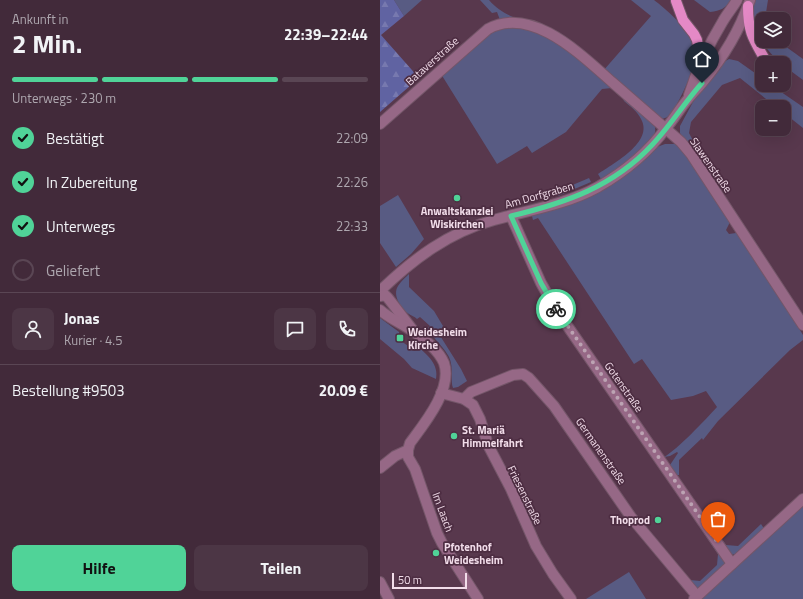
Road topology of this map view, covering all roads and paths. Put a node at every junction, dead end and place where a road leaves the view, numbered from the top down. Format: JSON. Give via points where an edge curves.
{"nodes":[{"id":1,"x":737,"y":0,"type":"edge"},
{"id":2,"x":676,"y":1,"type":"dead end"},
{"id":3,"x":749,"y":3,"type":"edge"},
{"id":4,"x":503,"y":23,"type":"joint"},
{"id":5,"x":763,"y":56,"type":"edge"},
{"id":6,"x":701,"y":64,"type":"junction"},
{"id":7,"x":688,"y":99,"type":"junction"},
{"id":8,"x":380,"y":124,"type":"edge"},
{"id":9,"x":666,"y":129,"type":"junction"},
{"id":10,"x":511,"y":216,"type":"junction"},
{"id":11,"x":380,"y":291,"type":"edge"},
{"id":12,"x":380,"y":296,"type":"edge"},
{"id":13,"x":380,"y":310,"type":"edge"},
{"id":14,"x":803,"y":324,"type":"edge"},
{"id":15,"x":414,"y":332,"type":"junction"},
{"id":16,"x":441,"y":394,"type":"junction"},
{"id":17,"x":464,"y":399,"type":"junction"},
{"id":18,"x":408,"y":450,"type":"junction"},
{"id":19,"x":380,"y":468,"type":"edge"},
{"id":20,"x":803,"y":498,"type":"edge"},
{"id":21,"x":732,"y":564,"type":"junction"},
{"id":22,"x":380,"y":582,"type":"edge"},
{"id":23,"x":695,"y":598,"type":"edge"},
{"id":24,"x":389,"y":599,"type":"edge"},
{"id":25,"x":478,"y":599,"type":"edge"},
{"id":26,"x":571,"y":599,"type":"edge"}],
"edges":[{"from":1,"to":6,"type":"street","name":"Am Dorfgraben"},
{"from":2,"to":6,"type":"main road","via":[[683,20],[694,34]]},
{"from":3,"to":5,"type":"main road","via":[[750,33]]},
{"from":3,"to":7,"type":"street","name":"Am Dorfgraben","via":[[723,55]]},
{"from":4,"to":8,"type":"street","name":"Bataverstraße","via":[[482,33]]},
{"from":4,"to":9,"type":"street","name":"Slawenstraße","via":[[530,25],[564,42]]},
{"from":6,"to":7,"type":"street","name":"Am Dorfgraben"},
{"from":7,"to":9,"type":"street","name":"Am Dorfgraben"},
{"from":9,"to":10,"type":"street","name":"Am Dorfgraben","via":[[636,160],[597,187],[560,203]]},
{"from":9,"to":14,"type":"street","name":"Slawenstraße","via":[[691,154]]},
{"from":10,"to":11,"type":"street","name":"Am Dorfgraben","via":[[470,228],[441,242],[402,270]]},
{"from":10,"to":21,"type":"street","name":"Gotenstraße","via":[[555,308]]},
{"from":12,"to":15,"type":"street","via":[[385,295],[388,298]]},
{"from":13,"to":15,"type":"street"},
{"from":15,"to":16,"type":"street","via":[[432,346],[444,363],[445,377]]},
{"from":16,"to":17,"type":"street"},
{"from":16,"to":18,"type":"street"},
{"from":17,"to":23,"type":"street","name":"Germanenstraße","via":[[471,392],[513,375],[523,374],[529,378],[554,406],[631,517]]},
{"from":17,"to":26,"type":"street","name":"Friesenstraße","via":[[473,405],[476,411],[488,445],[536,546]]},
{"from":18,"to":19,"type":"street"},
{"from":18,"to":25,"type":"street","name":"Im Laach","via":[[408,457],[415,469],[437,533]]},
{"from":20,"to":21,"type":"street"},
{"from":21,"to":23,"type":"street"},
{"from":22,"to":24,"type":"street"}]}
